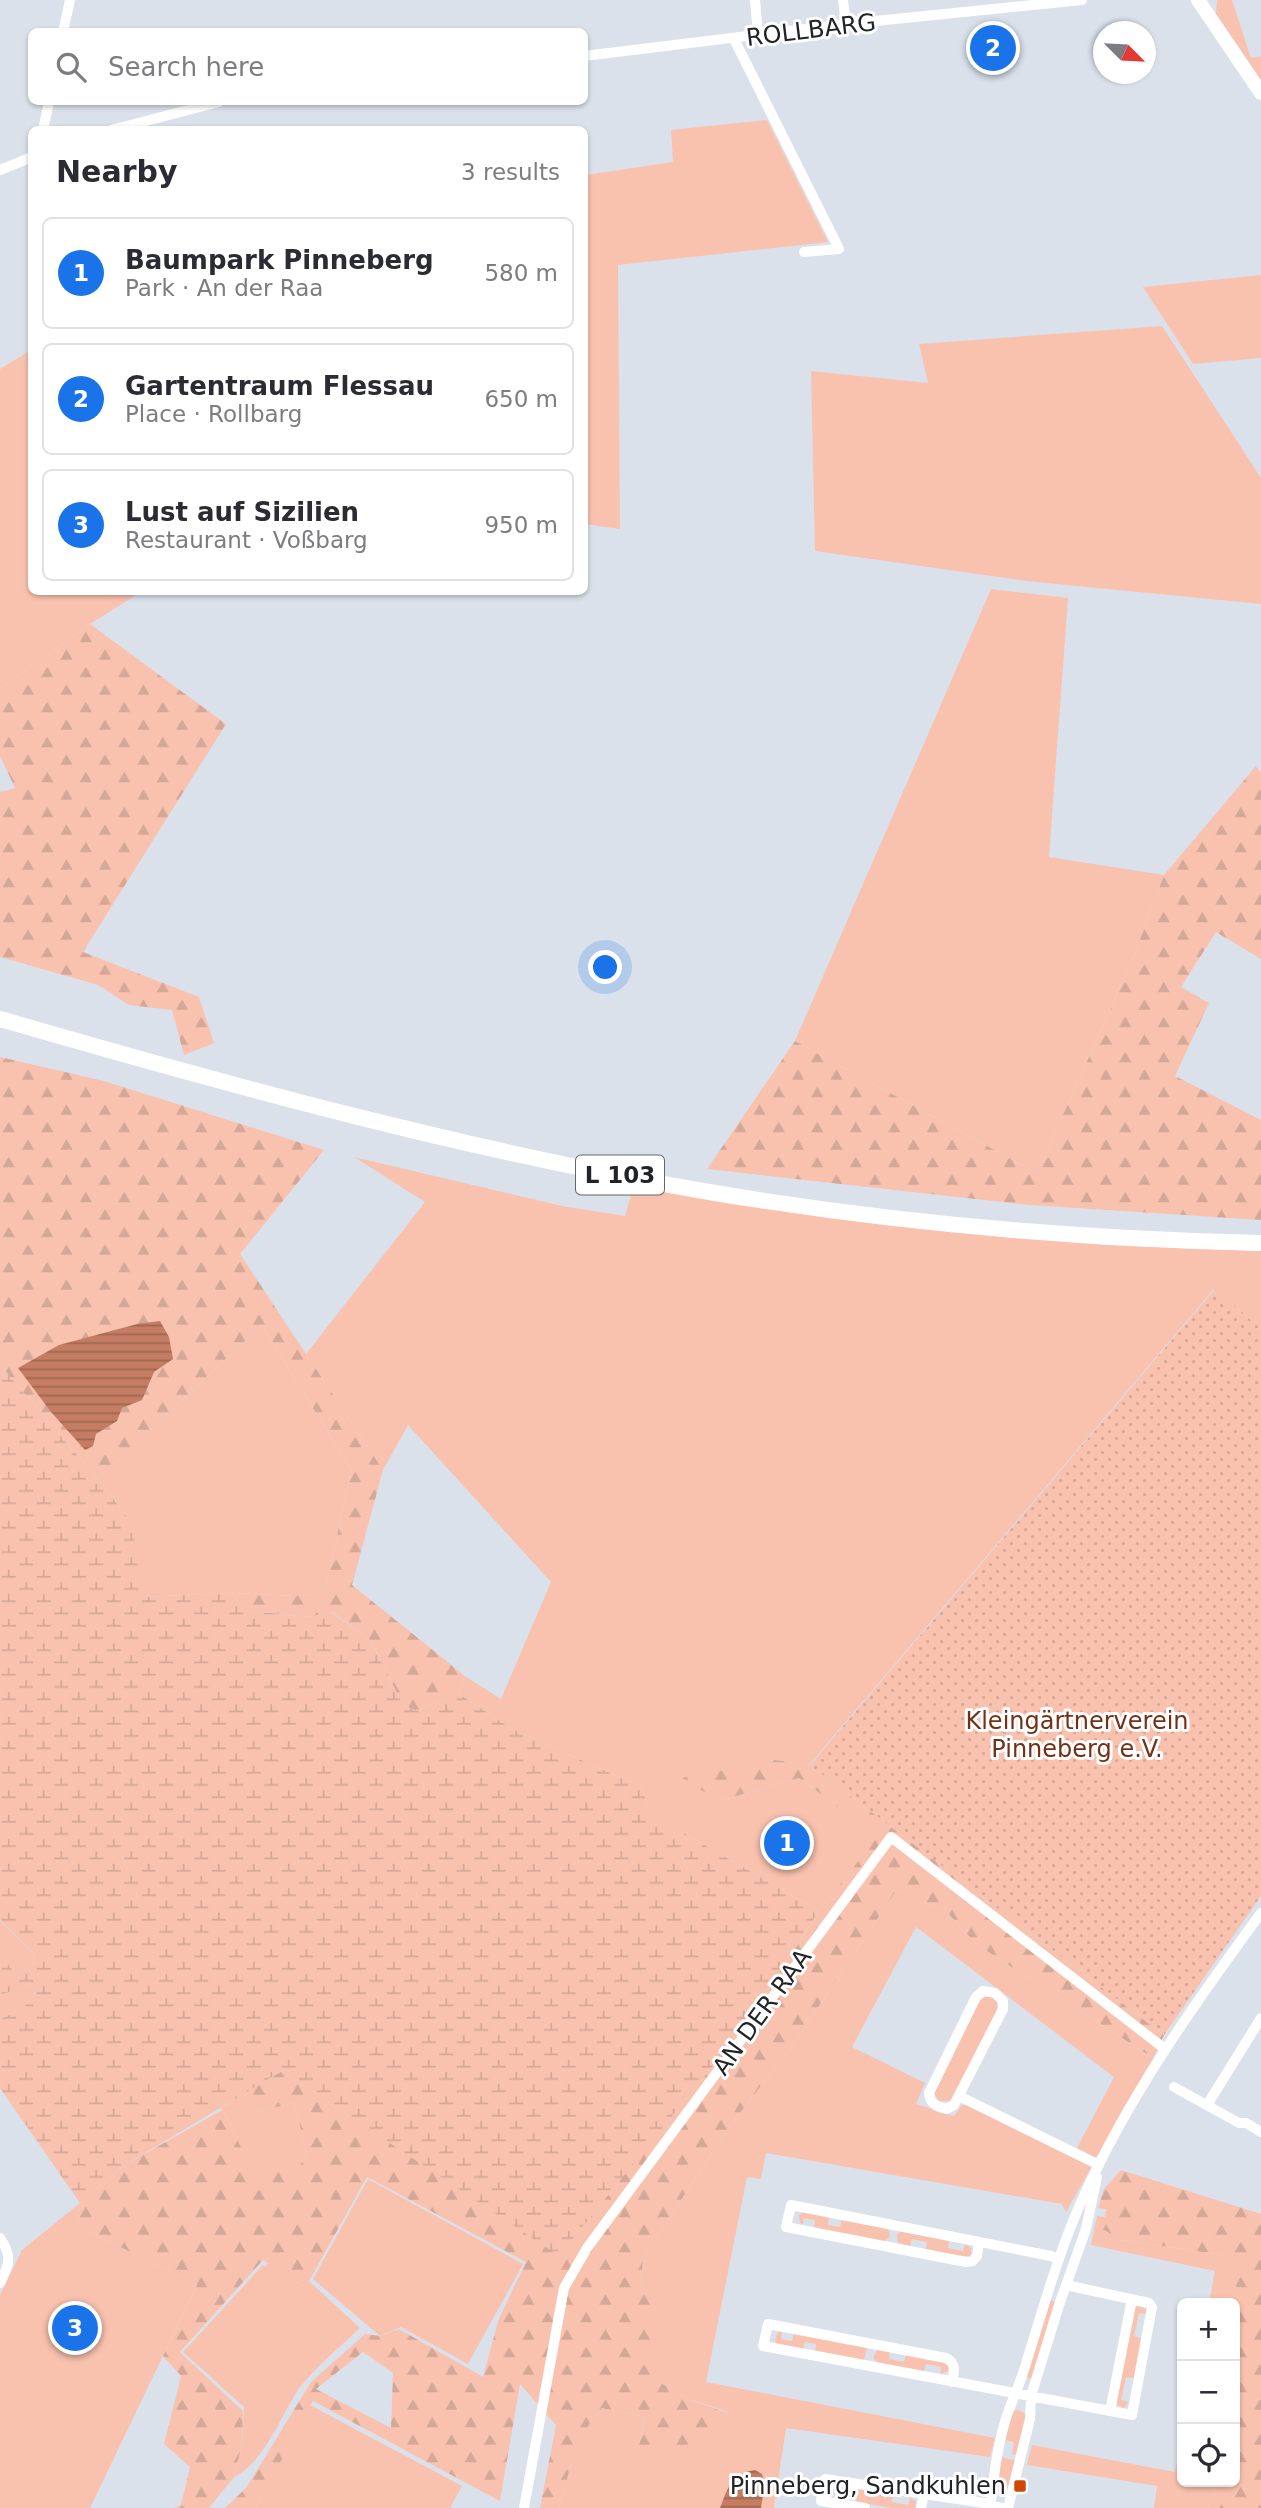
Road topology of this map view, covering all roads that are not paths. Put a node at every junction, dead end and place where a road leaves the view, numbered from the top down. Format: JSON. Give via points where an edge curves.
{"nodes":[{"id":1,"x":70,"y":0,"type":"edge"},
{"id":2,"x":755,"y":0,"type":"edge"},
{"id":3,"x":843,"y":0,"type":"edge"},
{"id":4,"x":1081,"y":0,"type":"edge"},
{"id":5,"x":1198,"y":0,"type":"edge"},
{"id":6,"x":846,"y":24,"type":"junction"},
{"id":7,"x":64,"y":28,"type":"edge"},
{"id":8,"x":758,"y":35,"type":"junction"},
{"id":9,"x":734,"y":39,"type":"junction"},
{"id":10,"x":588,"y":56,"type":"edge"},
{"id":11,"x":1261,"y":93,"type":"edge"},
{"id":12,"x":48,"y":105,"type":"edge"},
{"id":13,"x":207,"y":105,"type":"edge"},
{"id":14,"x":44,"y":126,"type":"edge"},
{"id":15,"x":126,"y":126,"type":"edge"},
{"id":16,"x":28,"y":159,"type":"edge"},
{"id":17,"x":0,"y":170,"type":"edge"},
{"id":18,"x":804,"y":252,"type":"dead end"},
{"id":19,"x":0,"y":1019,"type":"edge"},
{"id":20,"x":1261,"y":1243,"type":"edge"},
{"id":21,"x":1261,"y":1913,"type":"edge"},
{"id":22,"x":1259,"y":2024,"type":"edge"},
{"id":23,"x":1165,"y":2049,"type":"junction"},
{"id":24,"x":1174,"y":2087,"type":"dead end"},
{"id":25,"x":959,"y":2096,"type":"junction"},
{"id":26,"x":1207,"y":2105,"type":"junction"},
{"id":27,"x":1261,"y":2132,"type":"edge"},
{"id":28,"x":1099,"y":2165,"type":"junction"},
{"id":29,"x":895,"y":2226,"type":"junction"},
{"id":30,"x":0,"y":2238,"type":"edge"},
{"id":31,"x":979,"y":2242,"type":"junction"},
{"id":32,"x":891,"y":2248,"type":"junction"},
{"id":33,"x":1058,"y":2262,"type":"junction"},
{"id":34,"x":1071,"y":2270,"type":"junction"},
{"id":35,"x":0,"y":2284,"type":"edge"},
{"id":36,"x":1066,"y":2285,"type":"junction"},
{"id":37,"x":1132,"y":2299,"type":"junction"},
{"id":38,"x":872,"y":2344,"type":"junction"},
{"id":39,"x":868,"y":2366,"type":"junction"},
{"id":40,"x":952,"y":2382,"type":"junction"},
{"id":41,"x":1017,"y":2393,"type":"junction"},
{"id":42,"x":1031,"y":2396,"type":"junction"},
{"id":43,"x":1110,"y":2411,"type":"junction"},
{"id":44,"x":924,"y":2494,"type":"junction"},
{"id":45,"x":994,"y":2507,"type":"edge"},
{"id":46,"x":524,"y":2508,"type":"edge"},
{"id":47,"x":864,"y":2508,"type":"edge"},
{"id":48,"x":920,"y":2508,"type":"edge"},
{"id":49,"x":1008,"y":2508,"type":"edge"}],
"edges":[{"from":1,"to":7,"type":"street"},
{"from":2,"to":8,"type":"street"},
{"from":3,"to":6,"type":"street"},
{"from":4,"to":6,"type":"street","name":"ROLLBARG"},
{"from":5,"to":11,"type":"main road"},
{"from":6,"to":8,"type":"street","name":"ROLLBARG"},
{"from":8,"to":9,"type":"street","name":"ROLLBARG"},
{"from":9,"to":10,"type":"street","name":"ROLLBARG"},
{"from":9,"to":18,"type":"street","via":[[839,249]]},
{"from":12,"to":14,"type":"street"},
{"from":13,"to":15,"type":"street"},
{"from":16,"to":17,"type":"street"},
{"from":19,"to":20,"type":"main road","number":"L 103","via":[[174,1070],[396,1126],[715,1193],[854,1214],[1034,1233]]},
{"from":21,"to":23,"type":"street"},
{"from":22,"to":26,"type":"street"},
{"from":23,"to":28,"type":"street"},
{"from":23,"to":46,"type":"street","name":"AN DER RAA","via":[[891,1837],[587,2248],[564,2288]]},
{"from":24,"to":26,"type":"street"},
{"from":25,"to":25,"type":"street","via":[[1003,2009],[1003,2001],[995,1993],[983,1991],[976,1997],[929,2093],[936,2106],[946,2109]]},
{"from":25,"to":28,"type":"street"},
{"from":26,"to":27,"type":"street"},
{"from":28,"to":33,"type":"street"},
{"from":28,"to":34,"type":"street","via":[[1086,2229]]},
{"from":29,"to":31,"type":"street"},
{"from":29,"to":32,"type":"street"},
{"from":29,"to":32,"type":"street","via":[[791,2205],[786,2227]]},
{"from":30,"to":35,"type":"street","via":[[9,2264]]},
{"from":31,"to":32,"type":"street","via":[[977,2256],[966,2262]]},
{"from":31,"to":33,"type":"street"},
{"from":33,"to":34,"type":"street"},
{"from":33,"to":41,"type":"street"},
{"from":34,"to":36,"type":"street"},
{"from":36,"to":37,"type":"street"},
{"from":36,"to":42,"type":"street"},
{"from":37,"to":43,"type":"street"},
{"from":37,"to":43,"type":"street","via":[[1152,2307],[1132,2415]]},
{"from":38,"to":39,"type":"street"},
{"from":38,"to":39,"type":"street","via":[[768,2324],[764,2346]]},
{"from":38,"to":40,"type":"street","via":[[946,2358],[955,2367]]},
{"from":39,"to":40,"type":"street"},
{"from":40,"to":41,"type":"street"},
{"from":41,"to":42,"type":"street"},
{"from":41,"to":45,"type":"street","via":[[997,2454]]},
{"from":42,"to":43,"type":"street"},
{"from":42,"to":49,"type":"street","via":[[1030,2419]]},
{"from":44,"to":45,"type":"street"},
{"from":44,"to":47,"type":"street","via":[[825,2479],[821,2501]]},
{"from":44,"to":48,"type":"street"}]}
